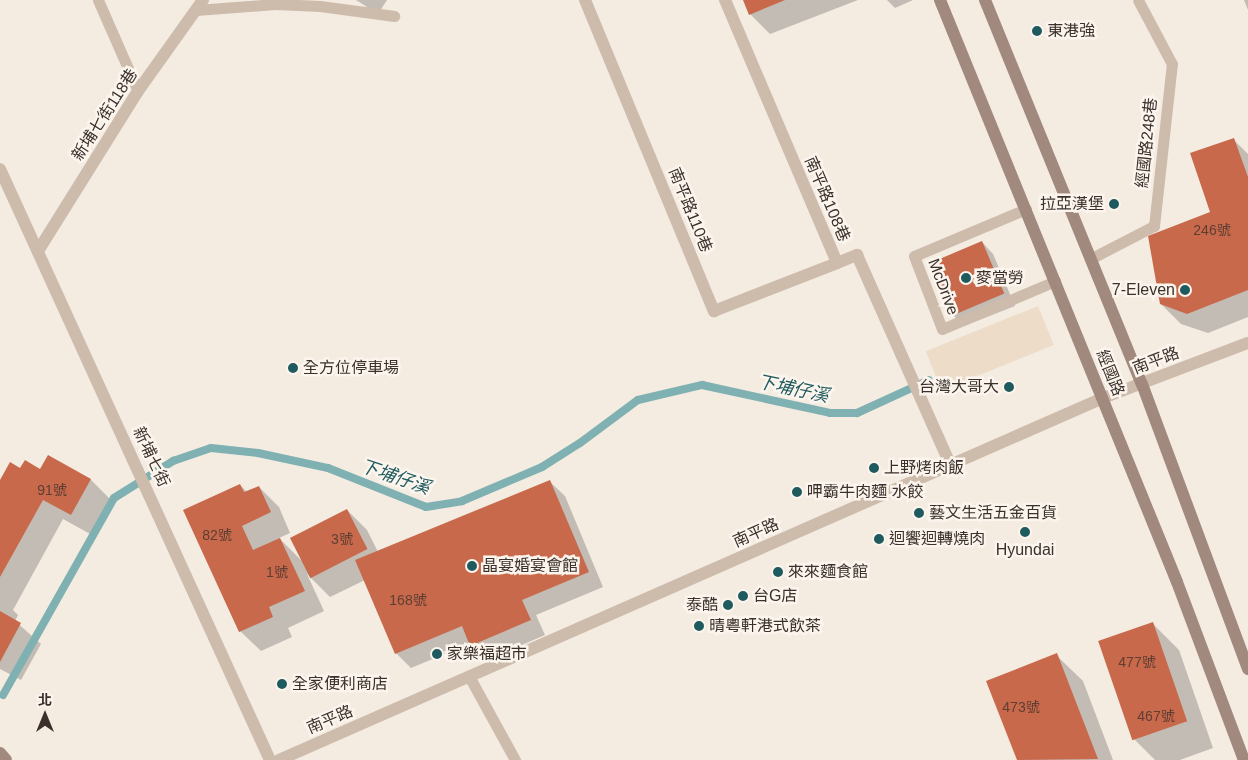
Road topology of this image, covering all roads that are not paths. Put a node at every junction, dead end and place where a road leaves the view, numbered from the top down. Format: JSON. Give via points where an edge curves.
{"nodes":[{"id":1,"x":98,"y":0,"type":"edge"},
{"id":2,"x":584,"y":0,"type":"edge"},
{"id":3,"x":725,"y":0,"type":"edge"},
{"id":4,"x":940,"y":0,"type":"edge"},
{"id":5,"x":1138,"y":0,"type":"edge"},
{"id":6,"x":989,"y":1,"type":"edge"},
{"id":7,"x":200,"y":5,"type":"edge"},
{"id":8,"x":394,"y":16,"type":"dead end"},
{"id":9,"x":138,"y":91,"type":"junction"},
{"id":10,"x":0,"y":169,"type":"edge"},
{"id":11,"x":1026,"y":209,"type":"junction"},
{"id":12,"x":38,"y":251,"type":"junction"},
{"id":13,"x":1090,"y":259,"type":"junction"},
{"id":14,"x":837,"y":263,"type":"junction"},
{"id":15,"x":1055,"y":281,"type":"junction"},
{"id":16,"x":1248,"y":343,"type":"edge"},
{"id":17,"x":1142,"y":384,"type":"junction"},
{"id":18,"x":1103,"y":398,"type":"junction"},
{"id":19,"x":950,"y":464,"type":"junction"},
{"id":20,"x":1248,"y":669,"type":"edge"},
{"id":21,"x":470,"y":678,"type":"junction"},
{"id":22,"x":0,"y":753,"type":"edge"},
{"id":23,"x":6,"y":760,"type":"edge"},
{"id":24,"x":270,"y":760,"type":"edge"},
{"id":25,"x":280,"y":760,"type":"edge"},
{"id":26,"x":514,"y":760,"type":"edge"},
{"id":27,"x":1244,"y":760,"type":"edge"}],
"edges":[{"from":1,"to":9,"type":"lane"},
{"from":2,"to":14,"type":"street","name":"南平路110巷","via":[[714,311]]},
{"from":3,"to":14,"type":"street","name":"南平路108巷"},
{"from":4,"to":11,"type":"street","name":"經國路"},
{"from":5,"to":13,"type":"lane","name":"經國路248巷","via":[[1172,64],[1154,226]]},
{"from":6,"to":13,"type":"street","name":"經國路"},
{"from":7,"to":8,"type":"lane","via":[[320,6]]},
{"from":7,"to":9,"type":"street","name":"新埔七街118巷"},
{"from":9,"to":12,"type":"street","name":"新埔七街118巷"},
{"from":10,"to":12,"type":"street","name":"新埔七街"},
{"from":11,"to":15,"type":"street","name":"經國路"},
{"from":11,"to":15,"type":"lane","name":"McDrive","via":[[914,256],[942,329]]},
{"from":12,"to":24,"type":"street","name":"新埔七街"},
{"from":13,"to":17,"type":"street","name":"經國路"},
{"from":14,"to":19,"type":"street","name":"南平路108巷","via":[[858,255]]},
{"from":15,"to":18,"type":"street","name":"經國路"},
{"from":16,"to":17,"type":"street","name":"南平路"},
{"from":17,"to":18,"type":"street","name":"南平路"},
{"from":17,"to":20,"type":"street","name":"經國路"},
{"from":18,"to":19,"type":"street","name":"南平路"},
{"from":18,"to":27,"type":"street","name":"經國路"},
{"from":19,"to":21,"type":"street","name":"南平路"},
{"from":21,"to":25,"type":"street","name":"南平路"},
{"from":21,"to":26,"type":"lane"},
{"from":22,"to":23,"type":"street"}]}
